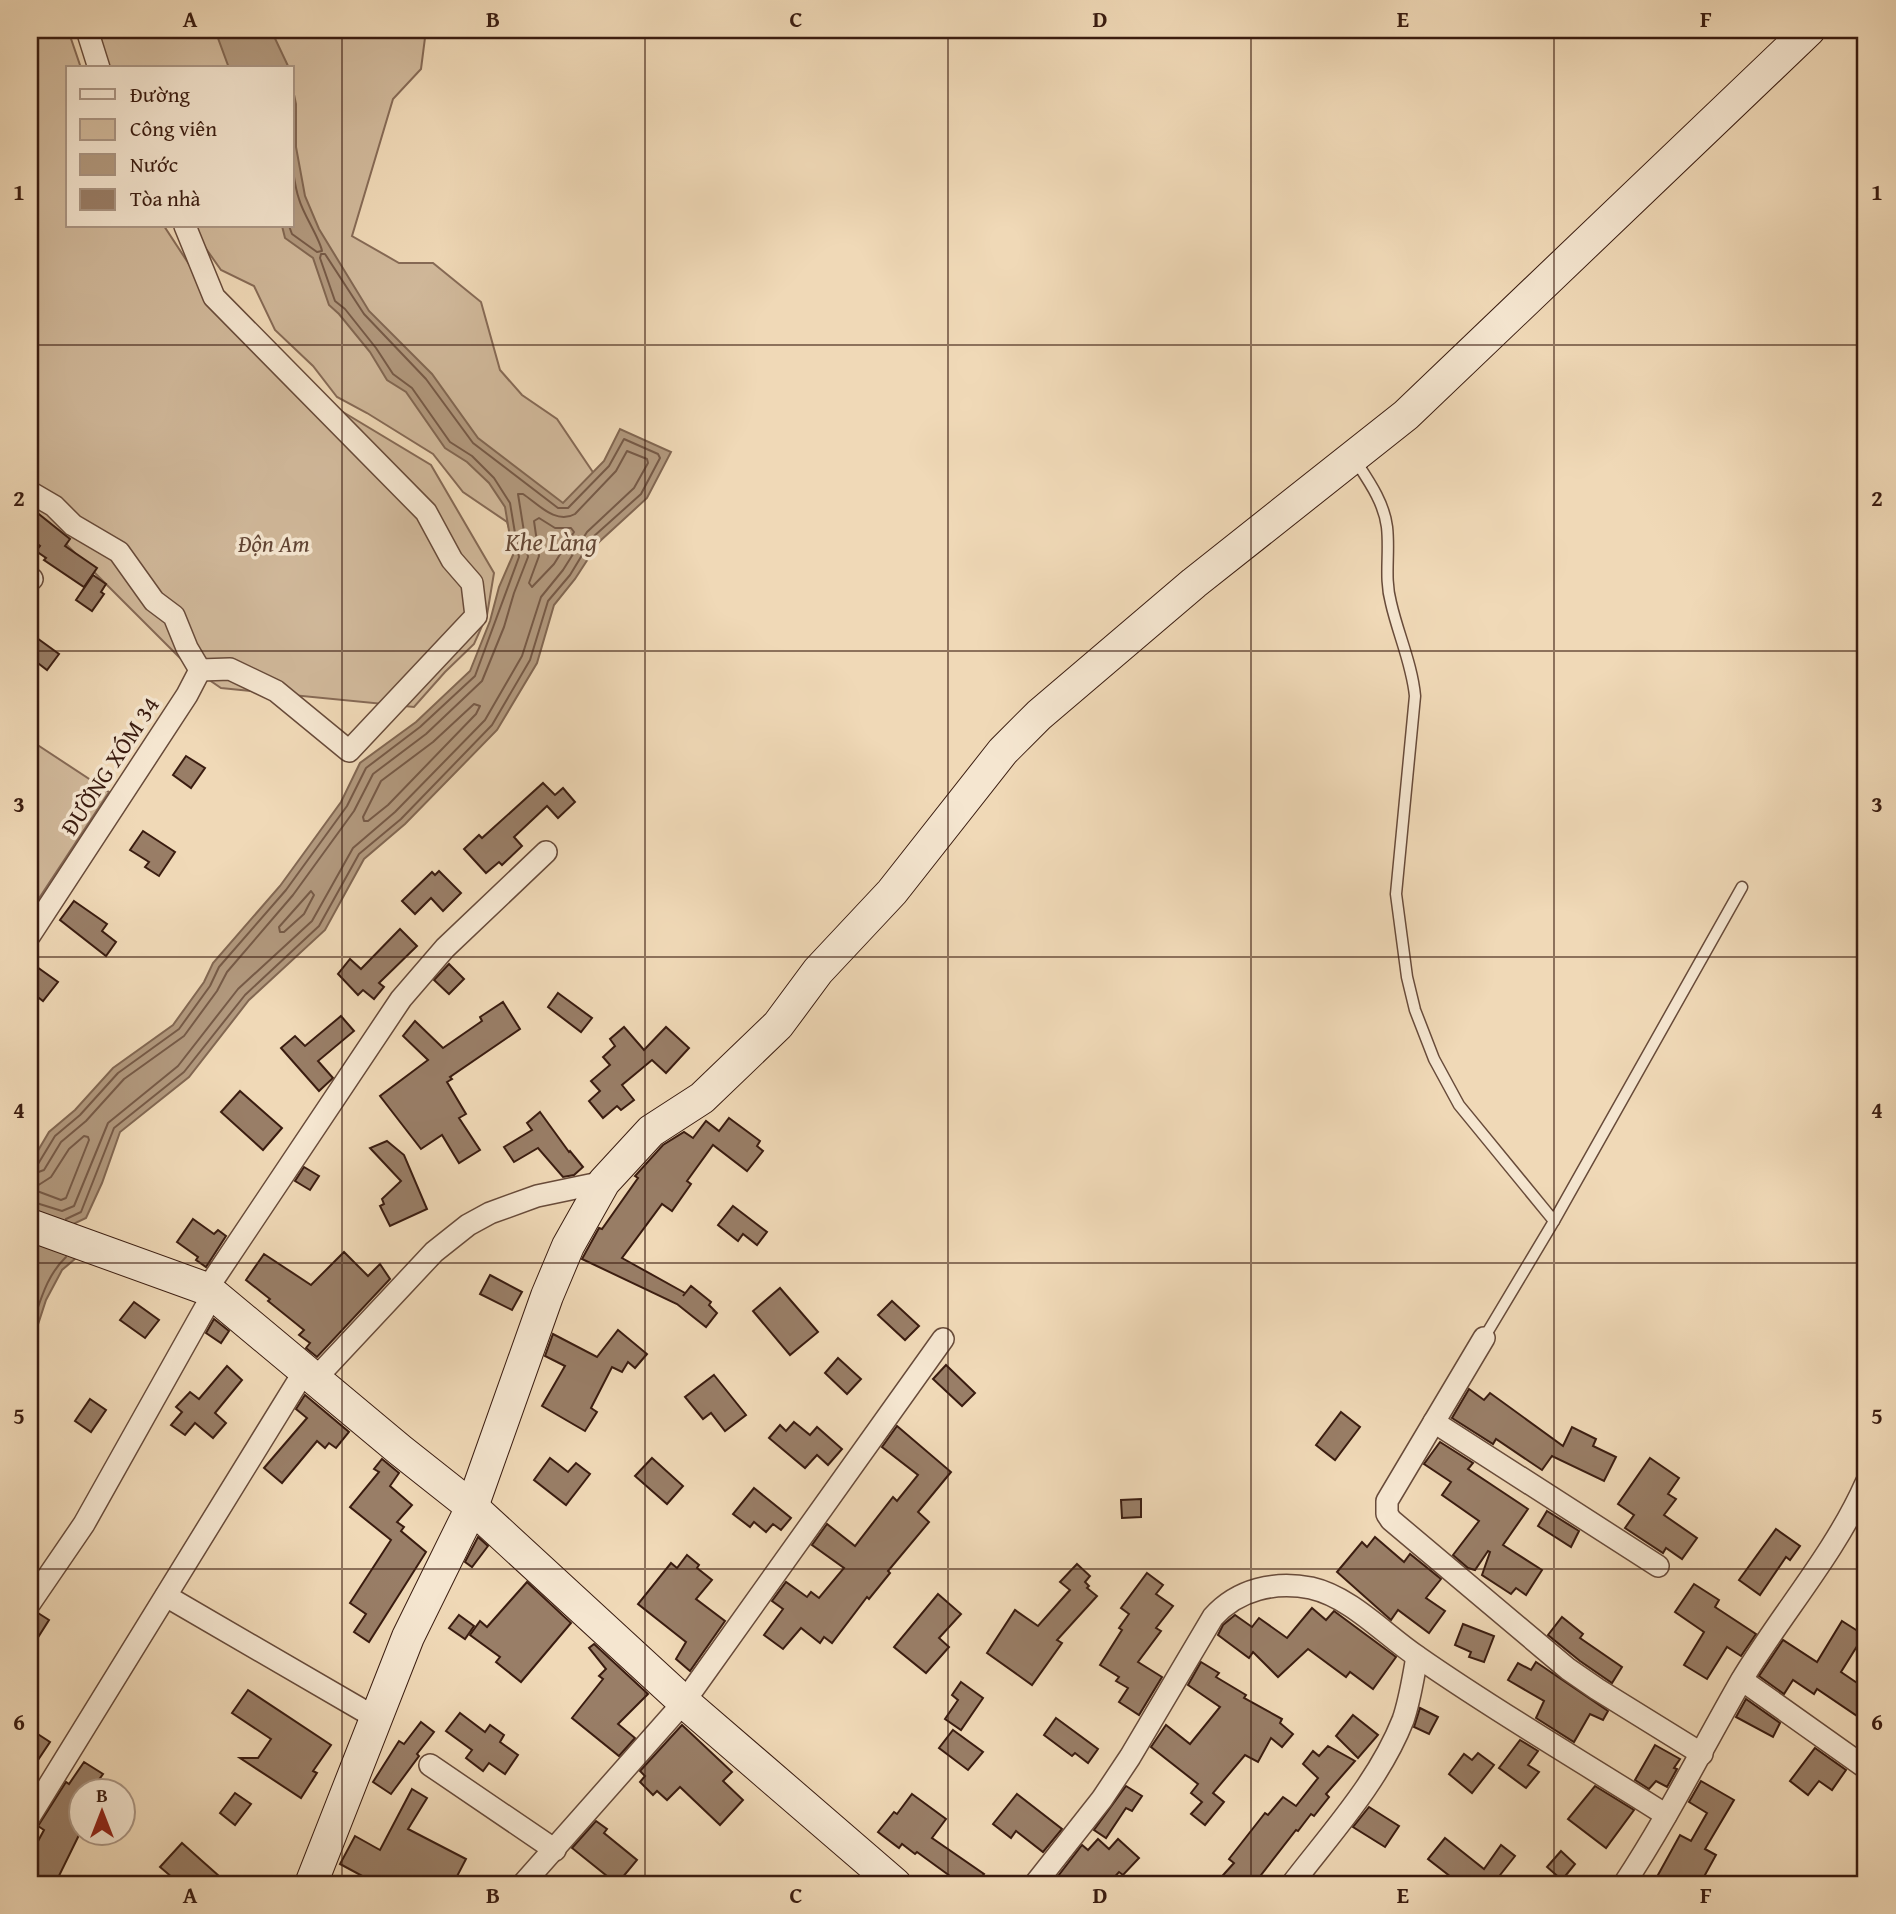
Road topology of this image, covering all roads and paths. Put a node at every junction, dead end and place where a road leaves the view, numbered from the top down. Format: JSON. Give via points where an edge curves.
{"nodes":[{"id":1,"x":87,"y":30,"type":"edge"},
{"id":2,"x":1809,"y":30,"type":"edge"},
{"id":3,"x":98,"y":66,"type":"edge"},
{"id":4,"x":186,"y":228,"type":"edge"},
{"id":5,"x":1353,"y":457,"type":"junction"},
{"id":6,"x":30,"y":492,"type":"edge"},
{"id":7,"x":200,"y":670,"type":"junction"},
{"id":8,"x":546,"y":852,"type":"dead end"},
{"id":9,"x":1742,"y":887,"type":"dead end"},
{"id":10,"x":30,"y":935,"type":"edge"},
{"id":11,"x":604,"y":1182,"type":"junction"},
{"id":12,"x":1554,"y":1221,"type":"junction"},
{"id":13,"x":30,"y":1225,"type":"edge"},
{"id":14,"x":210,"y":1292,"type":"junction"},
{"id":15,"x":1484,"y":1338,"type":"joint"},
{"id":16,"x":943,"y":1339,"type":"dead end"},
{"id":17,"x":310,"y":1374,"type":"junction"},
{"id":18,"x":1434,"y":1422,"type":"junction"},
{"id":19,"x":1866,"y":1483,"type":"edge"},
{"id":20,"x":471,"y":1507,"type":"junction"},
{"id":21,"x":1658,"y":1566,"type":"dead end"},
{"id":22,"x":166,"y":1596,"type":"junction"},
{"id":23,"x":30,"y":1603,"type":"edge"},
{"id":24,"x":1417,"y":1657,"type":"junction"},
{"id":25,"x":1742,"y":1680,"type":"junction"},
{"id":26,"x":684,"y":1702,"type":"junction"},
{"id":27,"x":376,"y":1718,"type":"junction"},
{"id":28,"x":1702,"y":1754,"type":"junction"},
{"id":29,"x":430,"y":1765,"type":"dead end"},
{"id":30,"x":1866,"y":1768,"type":"edge"},
{"id":31,"x":1666,"y":1815,"type":"junction"},
{"id":32,"x":30,"y":1816,"type":"edge"},
{"id":33,"x":555,"y":1850,"type":"junction"},
{"id":34,"x":310,"y":1884,"type":"edge"},
{"id":35,"x":523,"y":1884,"type":"edge"},
{"id":36,"x":895,"y":1884,"type":"edge"},
{"id":37,"x":1035,"y":1884,"type":"edge"},
{"id":38,"x":1292,"y":1884,"type":"edge"},
{"id":39,"x":1624,"y":1884,"type":"edge"}],
"edges":[{"from":1,"to":3,"type":"street"},
{"from":2,"to":5,"type":"street","via":[[1496,331],[1406,415]]},
{"from":4,"to":7,"type":"street","via":[[214,297],[426,512],[452,560],[472,583],[475,616],[349,751],[276,691],[230,669]]},
{"from":5,"to":11,"type":"street","via":[[1194,583],[1039,715],[1003,751],[892,892],[818,971],[778,1025],[702,1098],[651,1131]]},
{"from":5,"to":12,"type":"lane","via":[[1374,489],[1387,526],[1390,601],[1414,681],[1396,894],[1415,1010],[1434,1059],[1459,1104]]},
{"from":6,"to":7,"type":"street","via":[[119,552],[154,601],[174,617]]},
{"from":7,"to":10,"type":"street","name":"ĐƯỜNG XÓM 34"},
{"from":8,"to":14,"type":"street","via":[[445,948],[401,999]]},
{"from":9,"to":12,"type":"lane"},
{"from":11,"to":17,"type":"street","via":[[525,1200],[468,1225],[434,1252]]},
{"from":11,"to":20,"type":"street","via":[[557,1271]]},
{"from":12,"to":15,"type":"lane"},
{"from":13,"to":14,"type":"street"},
{"from":14,"to":17,"type":"street"},
{"from":14,"to":23,"type":"street","via":[[84,1524]]},
{"from":15,"to":18,"type":"street"},
{"from":16,"to":26,"type":"street"},
{"from":17,"to":20,"type":"street"},
{"from":17,"to":22,"type":"street"},
{"from":18,"to":21,"type":"street"},
{"from":18,"to":28,"type":"street","via":[[1387,1501],[1391,1520],[1569,1669]]},
{"from":19,"to":25,"type":"street","via":[[1835,1540]]},
{"from":20,"to":26,"type":"street"},
{"from":20,"to":27,"type":"street","via":[[408,1637]]},
{"from":22,"to":27,"type":"street"},
{"from":22,"to":32,"type":"street"},
{"from":24,"to":31,"type":"street"},
{"from":24,"to":37,"type":"street","via":[[1353,1609],[1313,1588],[1270,1586],[1236,1597],[1213,1617],[1130,1757]]},
{"from":24,"to":38,"type":"street","via":[[1404,1717],[1384,1759]]},
{"from":25,"to":28,"type":"street"},
{"from":25,"to":30,"type":"street"},
{"from":26,"to":33,"type":"street"},
{"from":26,"to":36,"type":"street"},
{"from":27,"to":34,"type":"street"},
{"from":28,"to":31,"type":"street"},
{"from":29,"to":33,"type":"street"},
{"from":31,"to":39,"type":"street"},
{"from":33,"to":35,"type":"street"}]}
